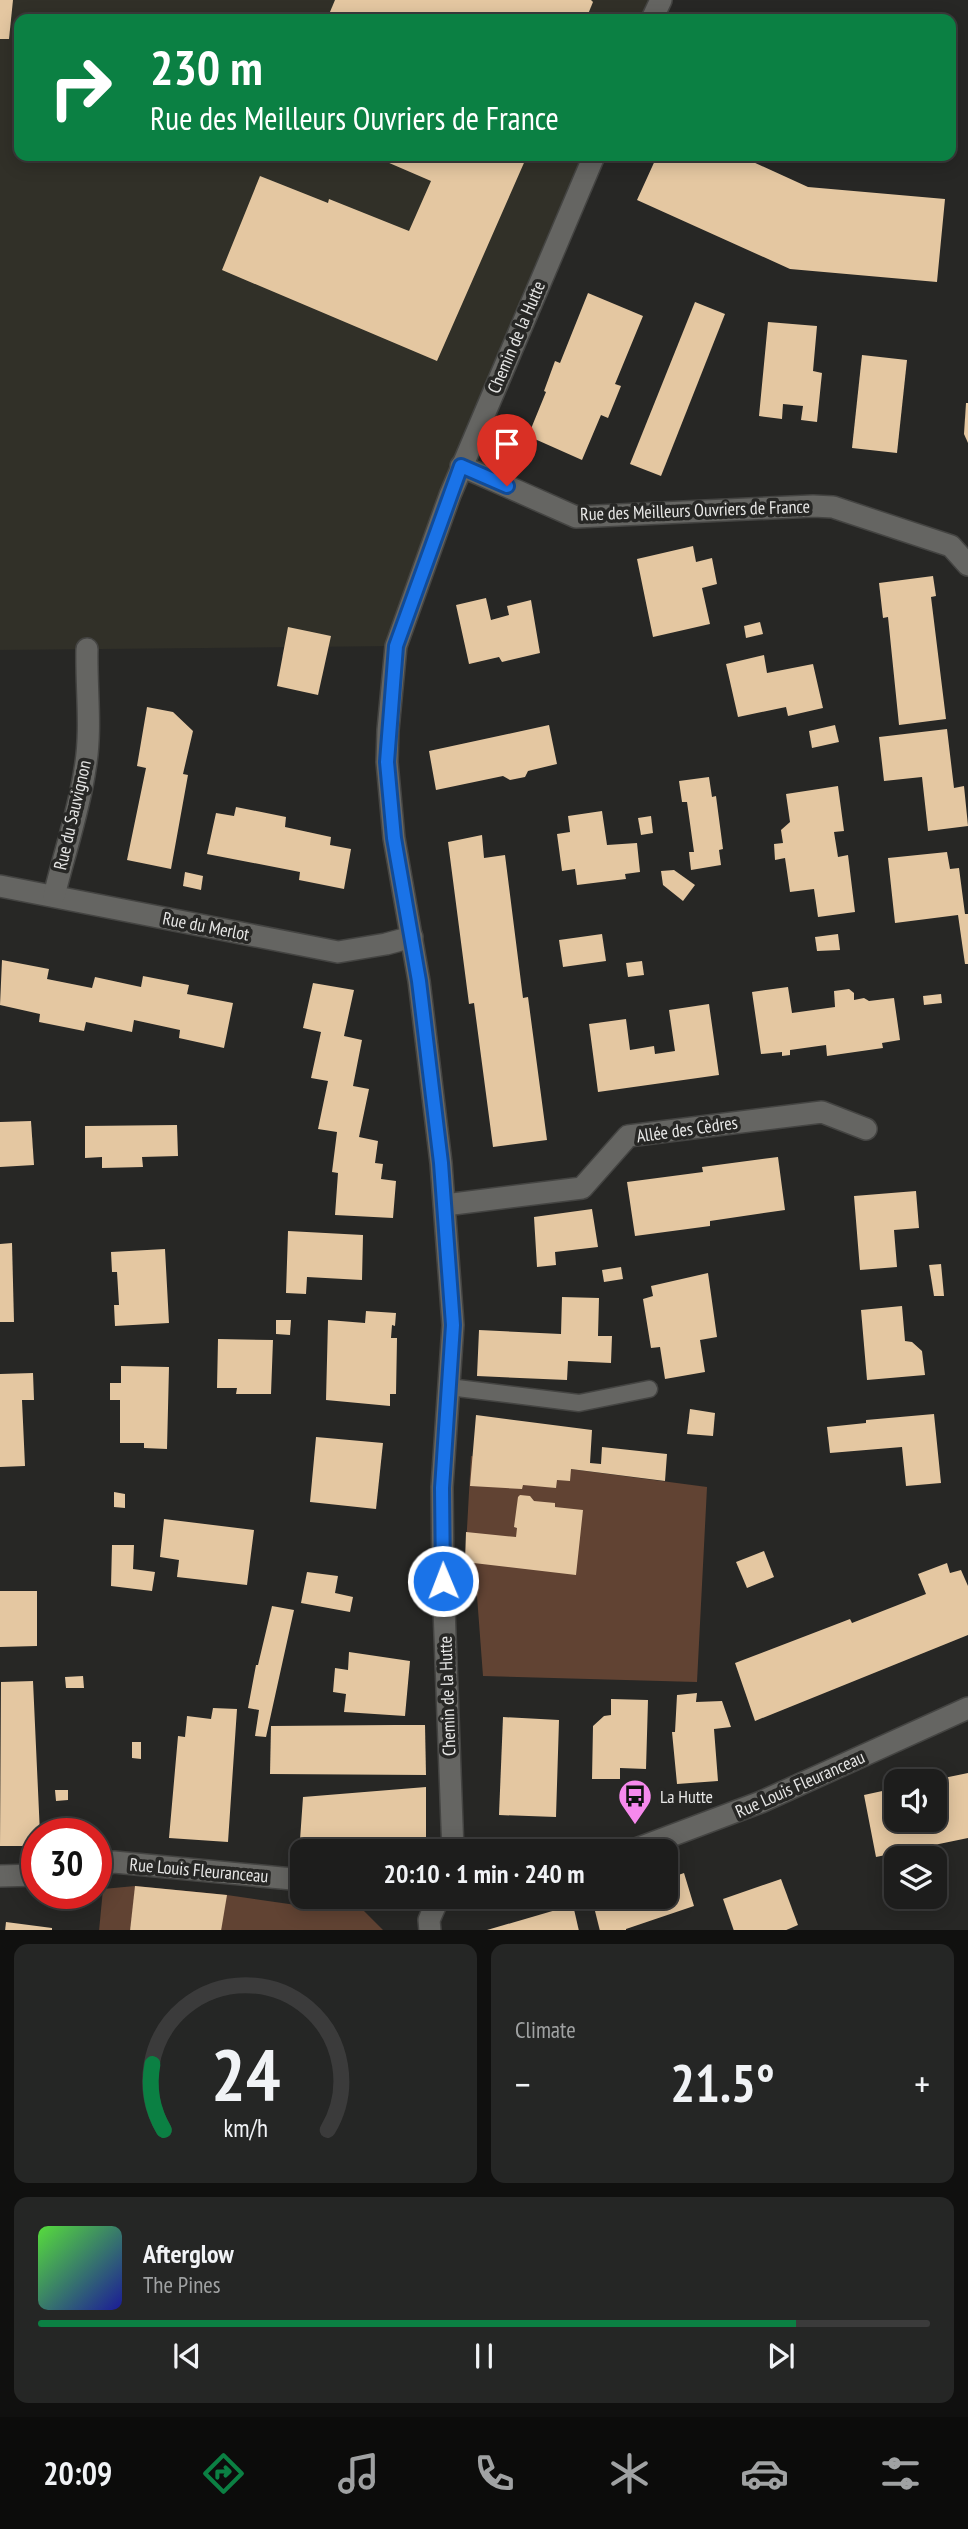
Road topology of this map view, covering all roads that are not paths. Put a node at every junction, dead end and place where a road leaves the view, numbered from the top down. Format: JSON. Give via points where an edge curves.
{"nodes":[{"id":1,"x":592,"y":161,"type":"edge"},
{"id":2,"x":461,"y":466,"type":"junction"},
{"id":3,"x":968,"y":565,"type":"edge"},
{"id":4,"x":87,"y":649,"type":"dead end"},
{"id":5,"x":0,"y":886,"type":"edge"},
{"id":6,"x":54,"y":896,"type":"junction"},
{"id":7,"x":412,"y":937,"type":"junction"},
{"id":8,"x":866,"y":1129,"type":"dead end"},
{"id":9,"x":445,"y":1205,"type":"junction"},
{"id":10,"x":449,"y":1387,"type":"junction"},
{"id":11,"x":649,"y":1389,"type":"dead end"},
{"id":12,"x":968,"y":1708,"type":"edge"},
{"id":13,"x":453,"y":1839,"type":"edge"},
{"id":14,"x":664,"y":1839,"type":"edge"},
{"id":15,"x":112,"y":1862,"type":"edge"},
{"id":16,"x":21,"y":1875,"type":"edge"},
{"id":17,"x":0,"y":1876,"type":"edge"},
{"id":18,"x":290,"y":1879,"type":"edge"},
{"id":19,"x":434,"y":1909,"type":"edge"},
{"id":20,"x":430,"y":1930,"type":"edge"}],
"edges":[{"from":1,"to":2,"type":"street","name":"Chemin de la Hutte"},
{"from":2,"to":3,"type":"street","name":"Rue des Meilleurs Ouvriers de France","via":[[576,517],[833,507],[951,546]]},
{"from":2,"to":7,"type":"street","name":"Chemin de la Hutte","via":[[396,646],[387,762],[394,838]]},
{"from":4,"to":6,"type":"street","name":"Rue du Sauvignon","via":[[85,769]]},
{"from":5,"to":6,"type":"street","name":"Rue du Merlot"},
{"from":6,"to":7,"type":"street","name":"Rue du Merlot","via":[[338,952]]},
{"from":7,"to":9,"type":"street","name":"Chemin de la Hutte"},
{"from":8,"to":9,"type":"street","name":"Allée des Cèdres","via":[[822,1112],[628,1136],[582,1188]]},
{"from":9,"to":10,"type":"street","name":"Chemin de la Hutte","via":[[453,1325]]},
{"from":10,"to":11,"type":"lane","via":[[579,1403]]},
{"from":10,"to":13,"type":"street","name":"Chemin de la Hutte","via":[[442,1488]]},
{"from":12,"to":14,"type":"street","name":"Rue Louis Fleuranceau","via":[[771,1798]]},
{"from":15,"to":18,"type":"street","name":"Rue Louis Fleuranceau"},
{"from":16,"to":17,"type":"street"},
{"from":19,"to":20,"type":"street"}]}
